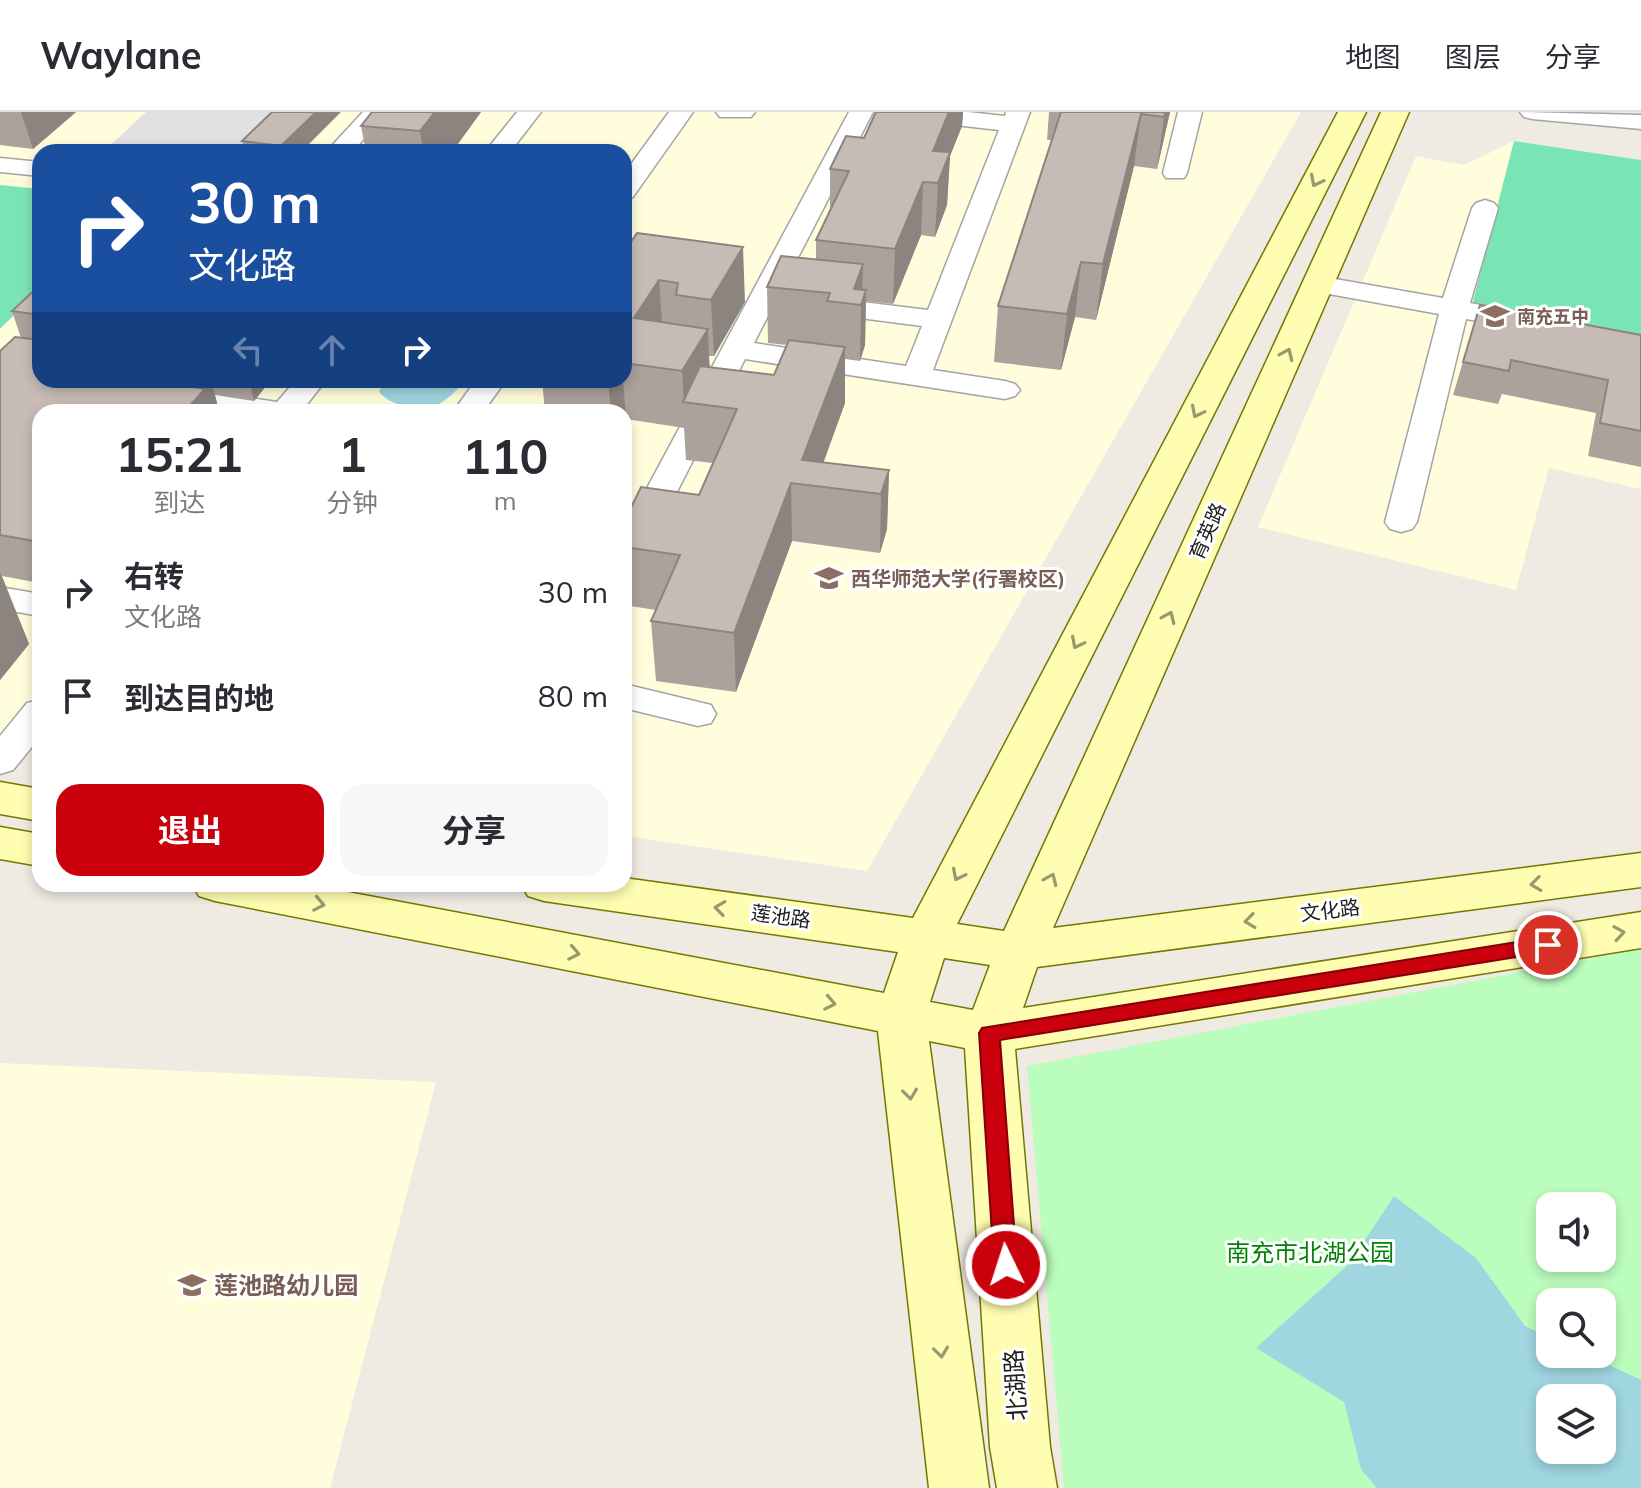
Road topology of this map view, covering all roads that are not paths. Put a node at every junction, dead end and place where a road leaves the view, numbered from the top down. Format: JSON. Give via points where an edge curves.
{"nodes":[{"id":1,"x":376,"y":112,"type":"edge"},
{"id":2,"x":529,"y":112,"type":"edge"},
{"id":3,"x":681,"y":112,"type":"edge"},
{"id":4,"x":728,"y":112,"type":"edge"},
{"id":5,"x":743,"y":112,"type":"edge"},
{"id":6,"x":861,"y":112,"type":"edge"},
{"id":7,"x":902,"y":112,"type":"edge"},
{"id":8,"x":1190,"y":112,"type":"edge"},
{"id":9,"x":1352,"y":112,"type":"edge"},
{"id":10,"x":1395,"y":112,"type":"edge"},
{"id":11,"x":1532,"y":112,"type":"edge"},
{"id":12,"x":1015,"y":118,"type":"edge"},
{"id":13,"x":1641,"y":122,"type":"edge"},
{"id":14,"x":346,"y":144,"type":"edge"},
{"id":15,"x":503,"y":144,"type":"edge"},
{"id":16,"x":0,"y":165,"type":"edge"},
{"id":17,"x":32,"y":168,"type":"edge"},
{"id":18,"x":1175,"y":173,"type":"dead end"},
{"id":19,"x":632,"y":181,"type":"edge"},
{"id":20,"x":1485,"y":208,"type":"dead end"},
{"id":21,"x":1318,"y":284,"type":"junction"},
{"id":22,"x":763,"y":298,"type":"junction"},
{"id":23,"x":1454,"y":309,"type":"junction"},
{"id":24,"x":939,"y":320,"type":"junction"},
{"id":25,"x":1548,"y":326,"type":"edge"},
{"id":26,"x":736,"y":349,"type":"junction"},
{"id":27,"x":917,"y":375,"type":"junction"},
{"id":28,"x":146,"y":388,"type":"edge"},
{"id":29,"x":304,"y":388,"type":"edge"},
{"id":30,"x":1005,"y":390,"type":"dead end"},
{"id":31,"x":237,"y":404,"type":"edge"},
{"id":32,"x":290,"y":404,"type":"edge"},
{"id":33,"x":636,"y":513,"type":"edge"},
{"id":34,"x":1401,"y":522,"type":"dead end"},
{"id":35,"x":0,"y":598,"type":"edge"},
{"id":36,"x":32,"y":604,"type":"edge"},
{"id":37,"x":632,"y":698,"type":"edge"},
{"id":38,"x":698,"y":714,"type":"dead end"},
{"id":39,"x":32,"y":722,"type":"edge"},
{"id":40,"x":0,"y":761,"type":"edge"},
{"id":41,"x":0,"y":798,"type":"edge"},
{"id":42,"x":32,"y":804,"type":"edge"},
{"id":43,"x":0,"y":843,"type":"edge"},
{"id":44,"x":32,"y":849,"type":"edge"},
{"id":45,"x":1641,"y":870,"type":"edge"},
{"id":46,"x":257,"y":892,"type":"edge"},
{"id":47,"x":603,"y":892,"type":"edge"},
{"id":48,"x":1641,"y":930,"type":"edge"},
{"id":49,"x":927,"y":936,"type":"junction"},
{"id":50,"x":1019,"y":951,"type":"junction"},
{"id":51,"x":901,"y":1016,"type":"junction"},
{"id":52,"x":989,"y":1033,"type":"junction"},
{"id":53,"x":959,"y":1488,"type":"edge"},
{"id":54,"x":1027,"y":1488,"type":"edge"}],
"edges":[{"from":1,"to":14,"type":"street"},
{"from":2,"to":15,"type":"street"},
{"from":3,"to":19,"type":"street"},
{"from":4,"to":5,"type":"street"},
{"from":6,"to":22,"type":"street"},
{"from":7,"to":12,"type":"street"},
{"from":8,"to":18,"type":"street"},
{"from":9,"to":49,"type":"main road","one_way":true},
{"from":10,"to":21,"type":"main road","name":"育英路"},
{"from":11,"to":13,"type":"street"},
{"from":12,"to":24,"type":"street"},
{"from":16,"to":17,"type":"street"},
{"from":20,"to":23,"type":"street"},
{"from":21,"to":23,"type":"street"},
{"from":50,"to":21,"type":"main road","name":"育英路","one_way":true},
{"from":22,"to":24,"type":"street"},
{"from":22,"to":26,"type":"street"},
{"from":23,"to":25,"type":"street"},
{"from":23,"to":34,"type":"street"},
{"from":24,"to":27,"type":"street"},
{"from":26,"to":27,"type":"street"},
{"from":26,"to":33,"type":"street"},
{"from":27,"to":30,"type":"street"},
{"from":28,"to":31,"type":"street"},
{"from":29,"to":32,"type":"street"},
{"from":35,"to":36,"type":"street"},
{"from":37,"to":38,"type":"street"},
{"from":39,"to":40,"type":"street"},
{"from":41,"to":42,"type":"main road"},
{"from":43,"to":44,"type":"main road"},
{"from":45,"to":50,"type":"main road","name":"文化路","one_way":true},
{"from":46,"to":51,"type":"main road","one_way":true},
{"from":49,"to":47,"type":"main road","name":"莲池路","one_way":true},
{"from":52,"to":48,"type":"main road","one_way":true},
{"from":49,"to":50,"type":"main road","name":"莲池路"},
{"from":49,"to":51,"type":"main road"},
{"from":50,"to":52,"type":"main road","name":"北湖路"},
{"from":51,"to":52,"type":"main road"},
{"from":51,"to":53,"type":"main road","one_way":true},
{"from":52,"to":54,"type":"main road","name":"北湖路"}]}
